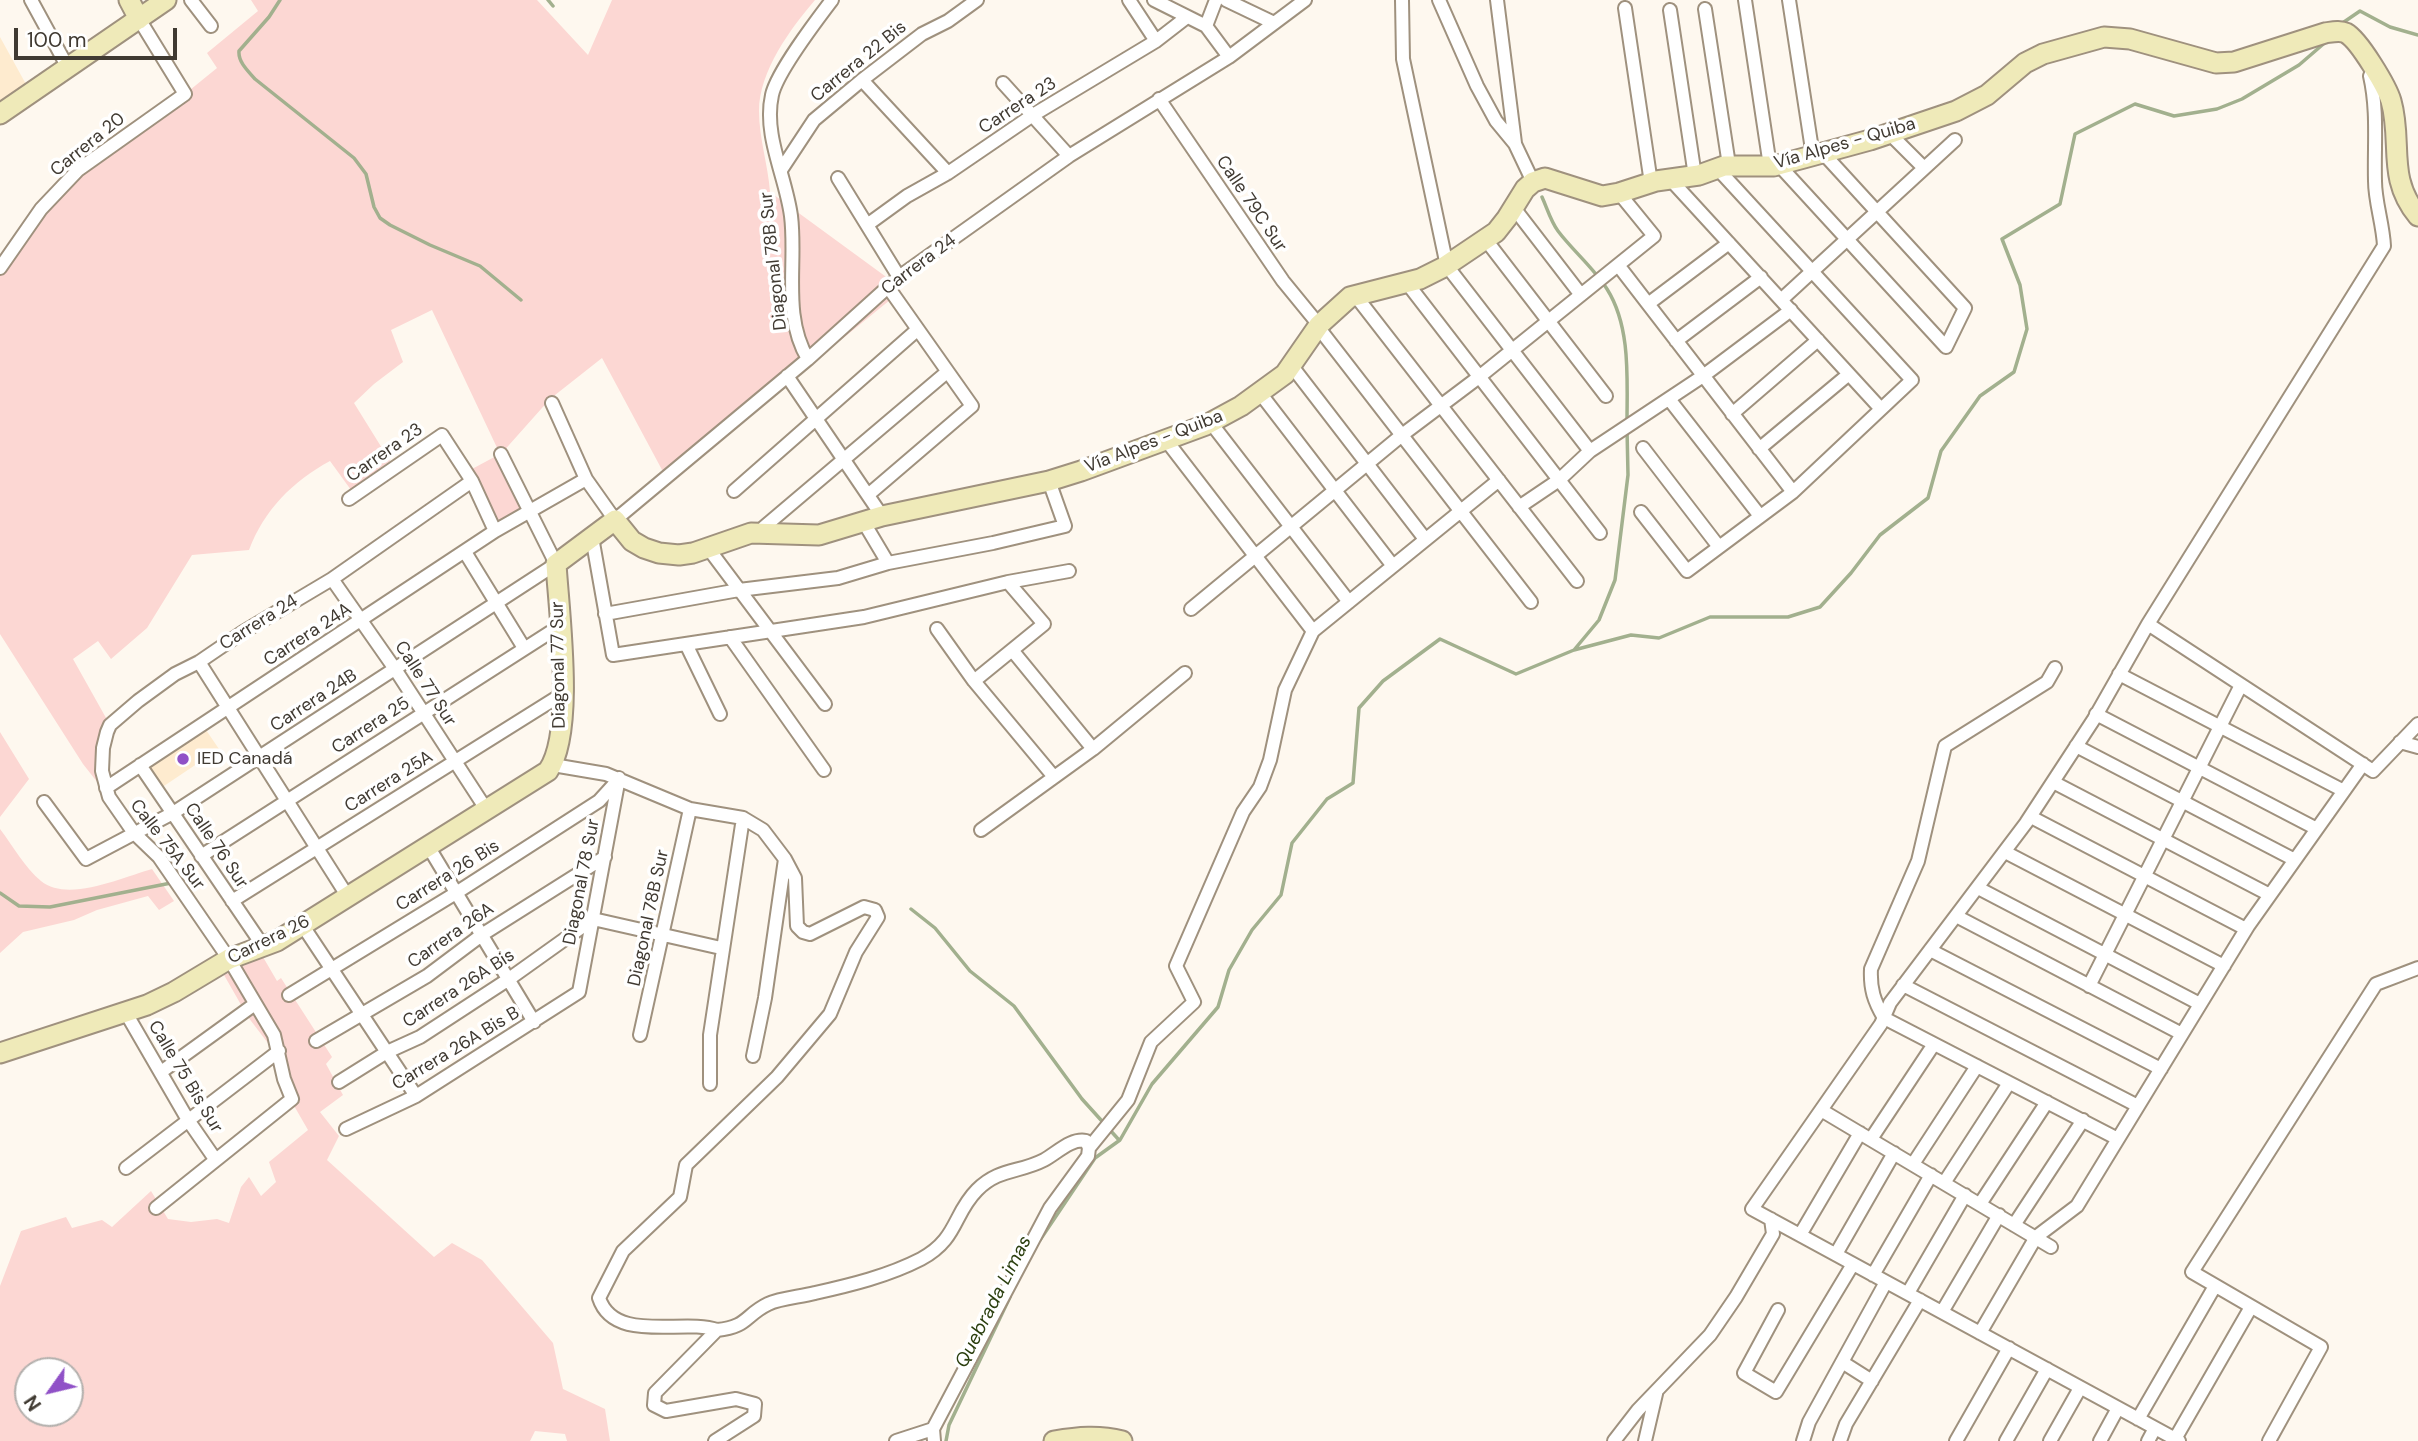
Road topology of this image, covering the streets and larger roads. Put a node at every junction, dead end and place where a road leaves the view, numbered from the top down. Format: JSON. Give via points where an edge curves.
{"nodes":[{"id":1,"x":31,"y":0,"type":"edge"},
{"id":2,"x":128,"y":0,"type":"edge"},
{"id":3,"x":166,"y":0,"type":"edge"},
{"id":4,"x":191,"y":0,"type":"edge"},
{"id":5,"x":832,"y":0,"type":"edge"},
{"id":6,"x":977,"y":0,"type":"edge"},
{"id":7,"x":1129,"y":0,"type":"edge"},
{"id":8,"x":1154,"y":0,"type":"edge"},
{"id":9,"x":1216,"y":0,"type":"edge"},
{"id":10,"x":1226,"y":0,"type":"edge"},
{"id":11,"x":1306,"y":0,"type":"edge"},
{"id":12,"x":1402,"y":0,"type":"edge"},
{"id":13,"x":1439,"y":0,"type":"edge"},
{"id":14,"x":1497,"y":0,"type":"edge"},
{"id":15,"x":1745,"y":0,"type":"edge"},
{"id":16,"x":1789,"y":0,"type":"edge"},
{"id":17,"x":1625,"y":8,"type":"dead end"},
{"id":18,"x":1705,"y":9,"type":"dead end"},
{"id":19,"x":1670,"y":10,"type":"dead end"},
{"id":20,"x":1187,"y":18,"type":"junction"},
{"id":21,"x":139,"y":19,"type":"junction"},
{"id":22,"x":1274,"y":23,"type":"junction"},
{"id":23,"x":211,"y":26,"type":"dead end"},
{"id":24,"x":1206,"y":26,"type":"junction"},
{"id":25,"x":1156,"y":41,"type":"junction"},
{"id":26,"x":1228,"y":57,"type":"junction"},
{"id":27,"x":67,"y":66,"type":"junction"},
{"id":28,"x":2374,"y":69,"type":"junction"},
{"id":29,"x":862,"y":80,"type":"junction"},
{"id":30,"x":1003,"y":83,"type":"dead end"},
{"id":31,"x":1159,"y":99,"type":"junction"},
{"id":32,"x":0,"y":114,"type":"edge"},
{"id":33,"x":1033,"y":116,"type":"junction"},
{"id":34,"x":1889,"y":134,"type":"junction"},
{"id":35,"x":1955,"y":140,"type":"dead end"},
{"id":36,"x":1515,"y":144,"type":"junction"},
{"id":37,"x":1818,"y":155,"type":"junction"},
{"id":38,"x":1069,"y":156,"type":"junction"},
{"id":39,"x":1774,"y":165,"type":"junction"},
{"id":40,"x":1723,"y":166,"type":"junction"},
{"id":41,"x":1924,"y":169,"type":"junction"},
{"id":42,"x":781,"y":170,"type":"junction"},
{"id":43,"x":948,"y":173,"type":"junction"},
{"id":44,"x":1695,"y":176,"type":"junction"},
{"id":45,"x":838,"y":178,"type":"dead end"},
{"id":46,"x":1660,"y":181,"type":"junction"},
{"id":47,"x":1533,"y":182,"type":"junction"},
{"id":48,"x":1619,"y":193,"type":"junction"},
{"id":49,"x":1514,"y":208,"type":"junction"},
{"id":50,"x":1877,"y":212,"type":"junction"},
{"id":51,"x":2418,"y":216,"type":"edge"},
{"id":52,"x":867,"y":225,"type":"junction"},
{"id":53,"x":1847,"y":239,"type":"junction"},
{"id":54,"x":1486,"y":240,"type":"junction"},
{"id":55,"x":1729,"y":243,"type":"junction"},
{"id":56,"x":5,"y":249,"type":"edge"},
{"id":57,"x":1447,"y":265,"type":"junction"},
{"id":58,"x":1618,"y":265,"type":"junction"},
{"id":59,"x":0,"y":268,"type":"edge"},
{"id":60,"x":1812,"y":271,"type":"junction"},
{"id":61,"x":899,"y":277,"type":"junction"},
{"id":62,"x":1761,"y":277,"type":"junction"},
{"id":63,"x":1407,"y":283,"type":"junction"},
{"id":64,"x":888,"y":287,"type":"junction"},
{"id":65,"x":1356,"y":295,"type":"junction"},
{"id":66,"x":1581,"y":295,"type":"junction"},
{"id":67,"x":1781,"y":300,"type":"junction"},
{"id":68,"x":1648,"y":304,"type":"junction"},
{"id":69,"x":1791,"y":310,"type":"junction"},
{"id":70,"x":1549,"y":321,"type":"junction"},
{"id":71,"x":1318,"y":326,"type":"junction"},
{"id":72,"x":917,"y":330,"type":"junction"},
{"id":73,"x":1818,"y":340,"type":"junction"},
{"id":74,"x":1676,"y":341,"type":"junction"},
{"id":75,"x":1512,"y":351,"type":"junction"},
{"id":76,"x":808,"y":359,"type":"junction"},
{"id":77,"x":1291,"y":365,"type":"junction"},
{"id":78,"x":947,"y":372,"type":"junction"},
{"id":79,"x":1849,"y":374,"type":"junction"},
{"id":80,"x":787,"y":376,"type":"junction"},
{"id":81,"x":1703,"y":376,"type":"junction"},
{"id":82,"x":1479,"y":377,"type":"junction"},
{"id":83,"x":1260,"y":393,"type":"junction"},
{"id":84,"x":1606,"y":396,"type":"dead end"},
{"id":85,"x":1669,"y":399,"type":"junction"},
{"id":86,"x":552,"y":403,"type":"dead end"},
{"id":87,"x":1441,"y":405,"type":"junction"},
{"id":88,"x":1881,"y":409,"type":"junction"},
{"id":89,"x":1732,"y":414,"type":"junction"},
{"id":90,"x":816,"y":419,"type":"junction"},
{"id":91,"x":1211,"y":423,"type":"junction"},
{"id":92,"x":1402,"y":435,"type":"junction"},
{"id":93,"x":1166,"y":440,"type":"junction"},
{"id":94,"x":1643,"y":448,"type":"dead end"},
{"id":95,"x":1759,"y":449,"type":"junction"},
{"id":96,"x":1590,"y":451,"type":"junction"},
{"id":97,"x":501,"y":454,"type":"dead end"},
{"id":98,"x":844,"y":460,"type":"junction"},
{"id":99,"x":1367,"y":464,"type":"junction"},
{"id":100,"x":586,"y":479,"type":"junction"},
{"id":101,"x":1499,"y":480,"type":"junction"},
{"id":102,"x":1559,"y":480,"type":"junction"},
{"id":103,"x":472,"y":481,"type":"junction"},
{"id":104,"x":1049,"y":481,"type":"junction"},
{"id":105,"x":734,"y":491,"type":"dead end"},
{"id":106,"x":1335,"y":491,"type":"junction"},
{"id":107,"x":1793,"y":492,"type":"junction"},
{"id":108,"x":868,"y":495,"type":"junction"},
{"id":109,"x":349,"y":499,"type":"dead end"},
{"id":110,"x":1519,"y":507,"type":"junction"},
{"id":111,"x":1460,"y":510,"type":"junction"},
{"id":112,"x":529,"y":512,"type":"junction"},
{"id":113,"x":1641,"y":512,"type":"dead end"},
{"id":114,"x":1760,"y":516,"type":"junction"},
{"id":115,"x":873,"y":519,"type":"junction"},
{"id":116,"x":615,"y":520,"type":"junction"},
{"id":117,"x":1291,"y":526,"type":"junction"},
{"id":118,"x":495,"y":531,"type":"junction"},
{"id":119,"x":762,"y":533,"type":"junction"},
{"id":120,"x":1600,"y":533,"type":"dead end"},
{"id":121,"x":592,"y":537,"type":"junction"},
{"id":122,"x":1425,"y":539,"type":"junction"},
{"id":123,"x":1719,"y":547,"type":"junction"},
{"id":124,"x":708,"y":548,"type":"junction"},
{"id":125,"x":465,"y":552,"type":"junction"},
{"id":126,"x":1255,"y":556,"type":"junction"},
{"id":127,"x":556,"y":564,"type":"junction"},
{"id":128,"x":888,"y":564,"type":"junction"},
{"id":129,"x":1393,"y":566,"type":"junction"},
{"id":130,"x":1069,"y":571,"type":"dead end"},
{"id":131,"x":332,"y":579,"type":"junction"},
{"id":132,"x":1577,"y":581,"type":"dead end"},
{"id":133,"x":1008,"y":582,"type":"junction"},
{"id":134,"x":739,"y":590,"type":"junction"},
{"id":135,"x":1349,"y":602,"type":"junction"},
{"id":136,"x":1531,"y":602,"type":"dead end"},
{"id":137,"x":496,"y":603,"type":"junction"},
{"id":138,"x":1191,"y":609,"type":"dead end"},
{"id":139,"x":605,"y":614,"type":"junction"},
{"id":140,"x":362,"y":620,"type":"junction"},
{"id":141,"x":2148,"y":624,"type":"junction"},
{"id":142,"x":560,"y":626,"type":"junction"},
{"id":143,"x":937,"y":629,"type":"dead end"},
{"id":144,"x":1313,"y":631,"type":"junction"},
{"id":145,"x":773,"y":632,"type":"junction"},
{"id":146,"x":730,"y":637,"type":"junction"},
{"id":147,"x":686,"y":644,"type":"junction"},
{"id":148,"x":524,"y":648,"type":"junction"},
{"id":149,"x":1012,"y":650,"type":"junction"},
{"id":150,"x":199,"y":662,"type":"junction"},
{"id":151,"x":395,"y":668,"type":"junction"},
{"id":152,"x":2055,"y":668,"type":"dead end"},
{"id":153,"x":1185,"y":673,"type":"dead end"},
{"id":154,"x":2119,"y":674,"type":"junction"},
{"id":155,"x":974,"y":681,"type":"junction"},
{"id":156,"x":2241,"y":685,"type":"junction"},
{"id":157,"x":564,"y":693,"type":"junction"},
{"id":158,"x":825,"y":704,"type":"dead end"},
{"id":159,"x":229,"y":708,"type":"junction"},
{"id":160,"x":423,"y":713,"type":"junction"},
{"id":161,"x":720,"y":714,"type":"dead end"},
{"id":162,"x":2096,"y":714,"type":"junction"},
{"id":163,"x":2418,"y":724,"type":"edge"},
{"id":164,"x":2220,"y":726,"type":"junction"},
{"id":165,"x":2400,"y":742,"type":"junction"},
{"id":166,"x":2076,"y":746,"type":"junction"},
{"id":167,"x":2418,"y":747,"type":"edge"},
{"id":168,"x":1093,"y":749,"type":"junction"},
{"id":169,"x":260,"y":757,"type":"junction"},
{"id":170,"x":455,"y":761,"type":"junction"},
{"id":171,"x":2363,"y":764,"type":"junction"},
{"id":172,"x":140,"y":765,"type":"junction"},
{"id":173,"x":553,"y":765,"type":"junction"},
{"id":174,"x":2199,"y":768,"type":"junction"},
{"id":175,"x":824,"y":770,"type":"dead end"},
{"id":176,"x":1054,"y":777,"type":"junction"},
{"id":177,"x":619,"y":778,"type":"junction"},
{"id":178,"x":2053,"y":782,"type":"junction"},
{"id":179,"x":2344,"y":791,"type":"junction"},
{"id":180,"x":108,"y":792,"type":"junction"},
{"id":181,"x":287,"y":800,"type":"junction"},
{"id":182,"x":2182,"y":802,"type":"junction"},
{"id":183,"x":44,"y":803,"type":"dead end"},
{"id":184,"x":486,"y":809,"type":"junction"},
{"id":185,"x":690,"y":809,"type":"junction"},
{"id":186,"x":173,"y":813,"type":"junction"},
{"id":187,"x":2031,"y":817,"type":"junction"},
{"id":188,"x":743,"y":818,"type":"junction"},
{"id":189,"x":2317,"y":829,"type":"junction"},
{"id":190,"x":981,"y":830,"type":"dead end"},
{"id":191,"x":134,"y":833,"type":"junction"},
{"id":192,"x":2163,"y":839,"type":"junction"},
{"id":193,"x":428,"y":846,"type":"junction"},
{"id":194,"x":317,"y":848,"type":"junction"},
{"id":195,"x":2005,"y":852,"type":"junction"},
{"id":196,"x":201,"y":856,"type":"junction"},
{"id":197,"x":605,"y":857,"type":"junction"},
{"id":198,"x":785,"y":859,"type":"junction"},
{"id":199,"x":2295,"y":860,"type":"junction"},
{"id":200,"x":2145,"y":876,"type":"junction"},
{"id":201,"x":1978,"y":888,"type":"junction"},
{"id":202,"x":457,"y":893,"type":"junction"},
{"id":203,"x":2270,"y":895,"type":"junction"},
{"id":204,"x":348,"y":897,"type":"junction"},
{"id":205,"x":232,"y":901,"type":"junction"},
{"id":206,"x":2125,"y":914,"type":"junction"},
{"id":207,"x":1956,"y":916,"type":"junction"},
{"id":208,"x":593,"y":919,"type":"junction"},
{"id":209,"x":303,"y":926,"type":"junction"},
{"id":210,"x":2246,"y":929,"type":"junction"},
{"id":211,"x":483,"y":934,"type":"junction"},
{"id":212,"x":664,"y":935,"type":"junction"},
{"id":213,"x":263,"y":947,"type":"junction"},
{"id":214,"x":721,"y":948,"type":"junction"},
{"id":215,"x":1930,"y":950,"type":"junction"},
{"id":216,"x":2105,"y":954,"type":"junction"},
{"id":217,"x":229,"y":959,"type":"junction"},
{"id":218,"x":2224,"y":966,"type":"junction"},
{"id":219,"x":332,"y":968,"type":"junction"},
{"id":220,"x":2418,"y":968,"type":"edge"},
{"id":221,"x":509,"y":979,"type":"junction"},
{"id":222,"x":1903,"y":985,"type":"junction"},
{"id":223,"x":2089,"y":986,"type":"junction"},
{"id":224,"x":579,"y":992,"type":"joint"},
{"id":225,"x":289,"y":995,"type":"dead end"},
{"id":226,"x":255,"y":1004,"type":"junction"},
{"id":227,"x":2200,"y":1004,"type":"junction"},
{"id":228,"x":126,"y":1013,"type":"junction"},
{"id":229,"x":361,"y":1013,"type":"junction"},
{"id":230,"x":1884,"y":1018,"type":"junction"},
{"id":231,"x":534,"y":1022,"type":"junction"},
{"id":232,"x":2182,"y":1034,"type":"junction"},
{"id":233,"x":640,"y":1035,"type":"dead end"},
{"id":234,"x":316,"y":1041,"type":"dead end"},
{"id":235,"x":1934,"y":1044,"type":"junction"},
{"id":236,"x":279,"y":1051,"type":"junction"},
{"id":237,"x":0,"y":1052,"type":"edge"},
{"id":238,"x":387,"y":1052,"type":"junction"},
{"id":239,"x":753,"y":1056,"type":"dead end"},
{"id":240,"x":1977,"y":1066,"type":"junction"},
{"id":241,"x":2161,"y":1069,"type":"junction"},
{"id":242,"x":161,"y":1072,"type":"junction"},
{"id":243,"x":339,"y":1082,"type":"dead end"},
{"id":244,"x":2010,"y":1083,"type":"junction"},
{"id":245,"x":710,"y":1084,"type":"dead end"},
{"id":246,"x":416,"y":1096,"type":"junction"},
{"id":247,"x":2047,"y":1102,"type":"junction"},
{"id":248,"x":2138,"y":1106,"type":"junction"},
{"id":249,"x":1821,"y":1110,"type":"junction"},
{"id":250,"x":188,"y":1120,"type":"junction"},
{"id":251,"x":2083,"y":1121,"type":"junction"},
{"id":252,"x":346,"y":1129,"type":"dead end"},
{"id":253,"x":1865,"y":1136,"type":"junction"},
{"id":254,"x":2118,"y":1139,"type":"junction"},
{"id":255,"x":1089,"y":1148,"type":"junction"},
{"id":256,"x":1894,"y":1153,"type":"junction"},
{"id":257,"x":215,"y":1159,"type":"junction"},
{"id":258,"x":1913,"y":1164,"type":"junction"},
{"id":259,"x":127,"y":1168,"type":"dead end"},
{"id":260,"x":1931,"y":1175,"type":"junction"},
{"id":261,"x":1944,"y":1183,"type":"junction"},
{"id":262,"x":1965,"y":1195,"type":"junction"},
{"id":263,"x":1980,"y":1204,"type":"junction"},
{"id":264,"x":156,"y":1208,"type":"dead end"},
{"id":265,"x":1999,"y":1215,"type":"junction"},
{"id":266,"x":1771,"y":1219,"type":"junction"},
{"id":267,"x":2014,"y":1224,"type":"junction"},
{"id":268,"x":1800,"y":1235,"type":"junction"},
{"id":269,"x":2036,"y":1237,"type":"junction"},
{"id":270,"x":2052,"y":1247,"type":"dead end"},
{"id":271,"x":1836,"y":1254,"type":"junction"},
{"id":272,"x":1853,"y":1264,"type":"junction"},
{"id":273,"x":1873,"y":1275,"type":"junction"},
{"id":274,"x":1886,"y":1282,"type":"junction"},
{"id":275,"x":2215,"y":1286,"type":"junction"},
{"id":276,"x":1908,"y":1293,"type":"junction"},
{"id":277,"x":1920,"y":1300,"type":"junction"},
{"id":278,"x":2251,"y":1307,"type":"junction"},
{"id":279,"x":1778,"y":1310,"type":"dead end"},
{"id":280,"x":1942,"y":1312,"type":"junction"},
{"id":281,"x":717,"y":1330,"type":"junction"},
{"id":282,"x":1980,"y":1333,"type":"junction"},
{"id":283,"x":2008,"y":1348,"type":"junction"},
{"id":284,"x":1842,"y":1362,"type":"junction"},
{"id":285,"x":2047,"y":1369,"type":"junction"},
{"id":286,"x":1872,"y":1381,"type":"junction"},
{"id":287,"x":2080,"y":1388,"type":"junction"},
{"id":288,"x":1656,"y":1392,"type":"junction"},
{"id":289,"x":2118,"y":1408,"type":"junction"},
{"id":290,"x":2138,"y":1419,"type":"junction"},
{"id":291,"x":2155,"y":1428,"type":"junction"},
{"id":292,"x":934,"y":1435,"type":"edge"},
{"id":293,"x":2177,"y":1440,"type":"edge"},
{"id":294,"x":715,"y":1441,"type":"edge"},
{"id":295,"x":896,"y":1441,"type":"edge"},
{"id":296,"x":1054,"y":1441,"type":"edge"},
{"id":297,"x":1122,"y":1441,"type":"edge"},
{"id":298,"x":1614,"y":1441,"type":"edge"},
{"id":299,"x":1645,"y":1441,"type":"edge"},
{"id":300,"x":1803,"y":1441,"type":"edge"},
{"id":301,"x":1840,"y":1441,"type":"edge"},
{"id":302,"x":1956,"y":1441,"type":"edge"},
{"id":303,"x":2006,"y":1441,"type":"edge"},
{"id":304,"x":2050,"y":1441,"type":"edge"},
{"id":305,"x":2100,"y":1441,"type":"edge"},
{"id":306,"x":2148,"y":1441,"type":"edge"},
{"id":307,"x":2269,"y":1441,"type":"edge"}],
"edges":[{"from":1,"to":27,"type":"street"},
{"from":2,"to":21,"type":"street"},
{"from":3,"to":21,"type":"street"},
{"from":4,"to":23,"type":"street"},
{"from":5,"to":42,"type":"street","name":"Diagonal 78B Sur","via":[[772,93],[770,117]]},
{"from":6,"to":29,"type":"street","name":"Carrera 22 Bis"},
{"from":7,"to":25,"type":"street"},
{"from":8,"to":20,"type":"street"},
{"from":9,"to":24,"type":"street"},
{"from":10,"to":22,"type":"street"},
{"from":11,"to":22,"type":"street","name":"Carrera 24"},
{"from":12,"to":57,"type":"street","via":[[1403,59]]},
{"from":13,"to":36,"type":"street","via":[[1476,86]]},
{"from":14,"to":36,"type":"street"},
{"from":15,"to":39,"type":"street"},
{"from":16,"to":37,"type":"street"},
{"from":17,"to":46,"type":"street"},
{"from":18,"to":40,"type":"street"},
{"from":19,"to":44,"type":"street"},
{"from":20,"to":24,"type":"street"},
{"from":20,"to":25,"type":"street","name":"Carrera 23"},
{"from":21,"to":27,"type":"street"},
{"from":21,"to":56,"type":"street","name":"Carrera 20","via":[[185,94],[78,170]]},
{"from":22,"to":26,"type":"street","name":"Carrera 24"},
{"from":24,"to":26,"type":"street"},
{"from":25,"to":33,"type":"street","name":"Carrera 23"},
{"from":26,"to":31,"type":"street","name":"Carrera 24"},
{"from":27,"to":32,"type":"street"},
{"from":28,"to":34,"type":"street","name":"Vía Alpes - Quiba","via":[[2348,34],[2339,31],[2234,62],[2216,63],[2130,39],[2104,37],[2043,54],[1971,104]]},
{"from":28,"to":51,"type":"street","name":"Vía Alpes - Quiba","via":[[2391,101],[2403,192]]},
{"from":28,"to":141,"type":"street","via":[[2370,76],[2375,97],[2375,183],[2384,246]]},
{"from":29,"to":42,"type":"street","name":"Carrera 22 Bis","via":[[814,120]]},
{"from":29,"to":43,"type":"street"},
{"from":30,"to":33,"type":"street"},
{"from":31,"to":38,"type":"street","name":"Carrera 24"},
{"from":31,"to":71,"type":"street","name":"Calle 79C Sur"},
{"from":33,"to":38,"type":"street"},
{"from":33,"to":43,"type":"street","name":"Carrera 23"},
{"from":34,"to":37,"type":"street","name":"Vía Alpes - Quiba"},
{"from":34,"to":41,"type":"street"},
{"from":35,"to":41,"type":"street"},
{"from":36,"to":47,"type":"street"},
{"from":37,"to":39,"type":"street","name":"Vía Alpes - Quiba"},
{"from":37,"to":50,"type":"street"},
{"from":38,"to":61,"type":"street","name":"Carrera 24"},
{"from":39,"to":40,"type":"street","name":"Vía Alpes - Quiba"},
{"from":39,"to":53,"type":"street"},
{"from":40,"to":44,"type":"street","name":"Vía Alpes - Quiba"},
{"from":40,"to":60,"type":"street"},
{"from":41,"to":50,"type":"street"},
{"from":42,"to":76,"type":"street","name":"Diagonal 78B Sur","via":[[791,218],[792,303]]},
{"from":43,"to":52,"type":"street","name":"Carrera 23"},
{"from":44,"to":46,"type":"street","name":"Vía Alpes - Quiba"},
{"from":45,"to":52,"type":"street"},
{"from":46,"to":48,"type":"street","name":"Vía Alpes - Quiba"},
{"from":46,"to":55,"type":"street"},
{"from":47,"to":48,"type":"street","name":"Vía Alpes - Quiba","via":[[1545,178],[1602,196]]},
{"from":47,"to":49,"type":"street","name":"Vía Alpes - Quiba"},
{"from":48,"to":58,"type":"street","via":[[1654,236]]},
{"from":49,"to":54,"type":"street","name":"Vía Alpes - Quiba"},
{"from":49,"to":66,"type":"street"},
{"from":50,"to":53,"type":"street"},
{"from":50,"to":53,"type":"street","via":[[1965,308],[1947,347]]},
{"from":52,"to":61,"type":"street"},
{"from":53,"to":60,"type":"street"},
{"from":54,"to":57,"type":"street","name":"Vía Alpes - Quiba"},
{"from":54,"to":70,"type":"street"},
{"from":55,"to":62,"type":"street"},
{"from":55,"to":68,"type":"street"},
{"from":56,"to":59,"type":"street","name":"Carrera 20"},
{"from":57,"to":63,"type":"street","name":"Vía Alpes - Quiba"},
{"from":57,"to":75,"type":"street"},
{"from":58,"to":66,"type":"street"},
{"from":58,"to":68,"type":"street"},
{"from":60,"to":67,"type":"street"},
{"from":60,"to":88,"type":"street","via":[[1912,380]]},
{"from":61,"to":64,"type":"street","name":"Carrera 24"},
{"from":62,"to":67,"type":"street"},
{"from":62,"to":74,"type":"street"},
{"from":63,"to":65,"type":"street","name":"Vía Alpes - Quiba"},
{"from":63,"to":82,"type":"street"},
{"from":64,"to":72,"type":"street"},
{"from":64,"to":76,"type":"street","name":"Carrera 24"},
{"from":65,"to":71,"type":"street","name":"Vía Alpes - Quiba"},
{"from":65,"to":87,"type":"street"},
{"from":66,"to":70,"type":"street"},
{"from":67,"to":69,"type":"street"},
{"from":68,"to":74,"type":"street"},
{"from":69,"to":73,"type":"street"},
{"from":69,"to":81,"type":"street"},
{"from":70,"to":75,"type":"street"},
{"from":70,"to":84,"type":"street"},
{"from":71,"to":77,"type":"street","name":"Vía Alpes - Quiba"},
{"from":71,"to":92,"type":"street","name":"Calle 79C Sur"},
{"from":72,"to":78,"type":"street"},
{"from":72,"to":90,"type":"street"},
{"from":73,"to":79,"type":"street"},
{"from":73,"to":89,"type":"street"},
{"from":74,"to":81,"type":"street"},
{"from":75,"to":82,"type":"street"},
{"from":75,"to":96,"type":"street"},
{"from":76,"to":80,"type":"street","name":"Carrera 24"},
{"from":77,"to":83,"type":"street","name":"Vía Alpes - Quiba"},
{"from":77,"to":99,"type":"street"},
{"from":78,"to":98,"type":"street"},
{"from":78,"to":108,"type":"street","via":[[972,406]]},
{"from":79,"to":88,"type":"street"},
{"from":79,"to":95,"type":"street"},
{"from":80,"to":90,"type":"street"},
{"from":80,"to":116,"type":"street","name":"Carrera 24"},
{"from":81,"to":85,"type":"street"},
{"from":81,"to":89,"type":"street"},
{"from":82,"to":87,"type":"street"},
{"from":82,"to":102,"type":"street"},
{"from":83,"to":91,"type":"street","name":"Vía Alpes - Quiba"},
{"from":83,"to":106,"type":"street"},
{"from":85,"to":96,"type":"street"},
{"from":85,"to":114,"type":"street"},
{"from":86,"to":100,"type":"street"},
{"from":87,"to":92,"type":"street"},
{"from":87,"to":101,"type":"street"},
{"from":88,"to":107,"type":"street"},
{"from":89,"to":95,"type":"street"},
{"from":90,"to":98,"type":"street"},
{"from":90,"to":105,"type":"street"},
{"from":91,"to":93,"type":"street","name":"Vía Alpes - Quiba"},
{"from":91,"to":117,"type":"street"},
{"from":92,"to":99,"type":"street"},
{"from":92,"to":111,"type":"street","name":"Calle 79C Sur"},
{"from":93,"to":104,"type":"street","name":"Vía Alpes - Quiba"},
{"from":93,"to":126,"type":"street"},
{"from":94,"to":123,"type":"street"},
{"from":95,"to":107,"type":"street"},
{"from":96,"to":102,"type":"street"},
{"from":97,"to":112,"type":"street"},
{"from":98,"to":108,"type":"street"},
{"from":98,"to":119,"type":"street"},
{"from":99,"to":106,"type":"street"},
{"from":99,"to":122,"type":"street"},
{"from":100,"to":112,"type":"street","name":"Carrera 24A"},
{"from":100,"to":116,"type":"street"},
{"from":101,"to":110,"type":"street"},
{"from":101,"to":111,"type":"street"},
{"from":102,"to":110,"type":"street"},
{"from":102,"to":120,"type":"street"},
{"from":103,"to":109,"type":"street","name":"Carrera 23","via":[[442,435]]},
{"from":103,"to":118,"type":"street"},
{"from":103,"to":131,"type":"street","name":"Carrera 24"},
{"from":104,"to":115,"type":"street","name":"Vía Alpes - Quiba"},
{"from":104,"to":128,"type":"street","via":[[1065,526]]},
{"from":106,"to":117,"type":"street"},
{"from":106,"to":129,"type":"street"},
{"from":107,"to":114,"type":"street"},
{"from":108,"to":115,"type":"street"},
{"from":110,"to":132,"type":"street"},
{"from":111,"to":122,"type":"street"},
{"from":111,"to":136,"type":"street","name":"Calle 79C Sur"},
{"from":112,"to":118,"type":"street","name":"Carrera 24A"},
{"from":112,"to":127,"type":"street"},
{"from":113,"to":123,"type":"street","via":[[1687,571]]},
{"from":114,"to":123,"type":"street"},
{"from":115,"to":119,"type":"street","name":"Vía Alpes - Quiba","via":[[819,535]]},
{"from":115,"to":128,"type":"street"},
{"from":116,"to":121,"type":"street","name":"Carrera 24"},
{"from":116,"to":124,"type":"street","name":"Vía Alpes - Quiba","via":[[632,541],[659,553],[680,555]]},
{"from":117,"to":126,"type":"street"},
{"from":117,"to":135,"type":"street"},
{"from":118,"to":125,"type":"street","name":"Carrera 24A"},
{"from":119,"to":124,"type":"street","name":"Vía Alpes - Quiba"},
{"from":121,"to":127,"type":"street","name":"Carrera 24"},
{"from":121,"to":139,"type":"street"},
{"from":122,"to":129,"type":"street"},
{"from":124,"to":134,"type":"street"},
{"from":125,"to":137,"type":"street"},
{"from":125,"to":140,"type":"street","name":"Carrera 24A"},
{"from":126,"to":138,"type":"street"},
{"from":126,"to":144,"type":"street"},
{"from":127,"to":137,"type":"street","name":"Carrera 24B"},
{"from":127,"to":142,"type":"street","name":"Diagonal 77 Sur"},
{"from":128,"to":134,"type":"street","via":[[829,580]]},
{"from":129,"to":135,"type":"street"},
{"from":130,"to":133,"type":"street"},
{"from":131,"to":140,"type":"street","name":"Calle 77 Sur"},
{"from":131,"to":150,"type":"street","name":"Carrera 24"},
{"from":133,"to":145,"type":"street","via":[[864,617]]},
{"from":133,"to":149,"type":"street","via":[[1044,624]]},
{"from":134,"to":139,"type":"street"},
{"from":134,"to":145,"type":"street"},
{"from":135,"to":144,"type":"street"},
{"from":137,"to":148,"type":"street"},
{"from":137,"to":151,"type":"street","name":"Carrera 24B"},
{"from":139,"to":147,"type":"street","via":[[613,655]]},
{"from":140,"to":151,"type":"street","name":"Calle 77 Sur"},
{"from":140,"to":159,"type":"street","name":"Carrera 24A"},
{"from":141,"to":154,"type":"street"},
{"from":141,"to":156,"type":"street"},
{"from":142,"to":148,"type":"street","name":"Carrera 25"},
{"from":142,"to":157,"type":"street","name":"Diagonal 77 Sur"},
{"from":143,"to":155,"type":"street"},
{"from":144,"to":255,"type":"street","via":[[1285,690],[1260,788],[1243,812],[1176,966],[1194,1002],[1151,1042],[1128,1100]]},
{"from":145,"to":146,"type":"street"},
{"from":145,"to":158,"type":"street"},
{"from":146,"to":147,"type":"street"},
{"from":146,"to":175,"type":"street"},
{"from":147,"to":161,"type":"street"},
{"from":148,"to":160,"type":"street","name":"Carrera 25"},
{"from":149,"to":155,"type":"street"},
{"from":149,"to":168,"type":"street"},
{"from":150,"to":159,"type":"street"},
{"from":150,"to":180,"type":"street","name":"Carrera 24","via":[[175,674],[110,725],[102,771]]},
{"from":151,"to":160,"type":"street","name":"Calle 77 Sur"},
{"from":151,"to":169,"type":"street","name":"Carrera 24B"},
{"from":152,"to":230,"type":"street","via":[[2047,682],[1945,746],[1918,861],[1871,969],[1873,998]]},
{"from":153,"to":168,"type":"street"},
{"from":154,"to":162,"type":"street"},
{"from":154,"to":164,"type":"street"},
{"from":155,"to":176,"type":"street"},
{"from":156,"to":164,"type":"street"},
{"from":156,"to":171,"type":"street"},
{"from":157,"to":170,"type":"street","name":"Carrera 25A"},
{"from":157,"to":173,"type":"street","name":"Diagonal 77 Sur"},
{"from":159,"to":169,"type":"street"},
{"from":159,"to":172,"type":"street","name":"Carrera 24A"},
{"from":160,"to":170,"type":"street","name":"Calle 77 Sur"},
{"from":160,"to":181,"type":"street","name":"Carrera 25"},
{"from":162,"to":166,"type":"street"},
{"from":162,"to":174,"type":"street"},
{"from":163,"to":165,"type":"street"},
{"from":164,"to":174,"type":"street"},
{"from":164,"to":179,"type":"street"},
{"from":165,"to":167,"type":"street"},
{"from":165,"to":171,"type":"street","via":[[2373,771]]},
{"from":166,"to":178,"type":"street"},
{"from":166,"to":182,"type":"street"},
{"from":168,"to":176,"type":"street"},
{"from":169,"to":181,"type":"street"},
{"from":169,"to":186,"type":"street","name":"Carrera 24B"},
{"from":170,"to":184,"type":"street","name":"Calle 77 Sur"},
{"from":170,"to":194,"type":"street","name":"Carrera 25A"},
{"from":171,"to":179,"type":"street"},
{"from":172,"to":180,"type":"street","name":"Carrera 24A"},
{"from":172,"to":186,"type":"street","name":"Calle 76 Sur"},
{"from":173,"to":177,"type":"street"},
{"from":173,"to":184,"type":"street","name":"Carrera 26","via":[[536,781]]},
{"from":174,"to":182,"type":"street"},
{"from":174,"to":189,"type":"street"},
{"from":176,"to":190,"type":"street"},
{"from":177,"to":185,"type":"street"},
{"from":177,"to":197,"type":"street","name":"Diagonal 78 Sur"},
{"from":177,"to":202,"type":"street","name":"Carrera 26 Bis","via":[[599,801]]},
{"from":178,"to":187,"type":"street"},
{"from":178,"to":192,"type":"street"},
{"from":179,"to":189,"type":"street"},
{"from":180,"to":191,"type":"street","name":"Calle 75A Sur"},
{"from":181,"to":194,"type":"street"},
{"from":181,"to":196,"type":"street","name":"Carrera 25"},
{"from":182,"to":192,"type":"street"},
{"from":182,"to":199,"type":"street"},
{"from":183,"to":191,"type":"street","name":"Carrera 24B","via":[[86,859]]},
{"from":184,"to":193,"type":"street","name":"Carrera 26"},
{"from":185,"to":188,"type":"street"},
{"from":185,"to":212,"type":"street","name":"Diagonal 78B Sur"},
{"from":186,"to":191,"type":"street","name":"Carrera 24B"},
{"from":186,"to":196,"type":"street","name":"Calle 76 Sur"},
{"from":187,"to":195,"type":"street"},
{"from":187,"to":200,"type":"street"},
{"from":188,"to":198,"type":"street","via":[[763,830]]},
{"from":188,"to":214,"type":"street"},
{"from":189,"to":199,"type":"street"},
{"from":191,"to":217,"type":"street","name":"Calle 75A Sur","via":[[159,857]]},
{"from":192,"to":200,"type":"street"},
{"from":192,"to":203,"type":"street"},
{"from":193,"to":202,"type":"street"},
{"from":193,"to":204,"type":"street","name":"Carrera 26"},
{"from":194,"to":204,"type":"street"},
{"from":194,"to":205,"type":"street","name":"Carrera 25A"},
{"from":195,"to":201,"type":"street"},
{"from":195,"to":206,"type":"street"},
{"from":196,"to":205,"type":"street","name":"Calle 76 Sur"},
{"from":197,"to":208,"type":"street","name":"Diagonal 78 Sur"},
{"from":197,"to":211,"type":"street","name":"Carrera 26A"},
{"from":198,"to":239,"type":"street"},
{"from":198,"to":281,"type":"street","via":[[795,878],[797,926],[803,932],[810,934],[864,907],[875,910],[878,917],[856,952],[830,1014],[777,1077],[686,1165],[680,1197],[623,1251],[599,1298],[602,1307],[625,1324],[697,1325]]},
{"from":199,"to":203,"type":"street"},
{"from":200,"to":206,"type":"street"},
{"from":200,"to":210,"type":"street"},
{"from":201,"to":207,"type":"street"},
{"from":201,"to":216,"type":"street"},
{"from":202,"to":211,"type":"street"},
{"from":202,"to":219,"type":"street","name":"Carrera 26 Bis"},
{"from":203,"to":210,"type":"street"},
{"from":204,"to":209,"type":"street","name":"Carrera 26"},
{"from":205,"to":213,"type":"street","name":"Calle 76 Sur"},
{"from":206,"to":216,"type":"street"},
{"from":206,"to":218,"type":"street"},
{"from":207,"to":215,"type":"street"},
{"from":207,"to":223,"type":"street"},
{"from":208,"to":212,"type":"street"},
{"from":208,"to":221,"type":"street","name":"Carrera 26A Bis"},
{"from":208,"to":224,"type":"street","name":"Diagonal 78 Sur"},
{"from":209,"to":213,"type":"street","name":"Carrera 26"},
{"from":209,"to":219,"type":"street"},
{"from":210,"to":218,"type":"street"},
{"from":211,"to":221,"type":"street"},
{"from":211,"to":229,"type":"street","name":"Carrera 26A","via":[[427,976]]},
{"from":212,"to":214,"type":"street"},
{"from":212,"to":233,"type":"street","name":"Diagonal 78B Sur"},
{"from":213,"to":217,"type":"street","name":"Carrera 26"},
{"from":214,"to":245,"type":"street","via":[[709,1035]]},
{"from":215,"to":222,"type":"street"},
{"from":215,"to":241,"type":"street"},
{"from":216,"to":223,"type":"street"},
{"from":216,"to":227,"type":"street"},
{"from":217,"to":226,"type":"street","name":"Calle 75A Sur"},
{"from":217,"to":228,"type":"street","name":"Carrera 26","via":[[174,992]]},
{"from":218,"to":227,"type":"street"},
{"from":219,"to":225,"type":"street","name":"Carrera 26 Bis"},
{"from":219,"to":229,"type":"street"},
{"from":220,"to":275,"type":"street","via":[[2376,984],[2192,1272]]},
{"from":221,"to":231,"type":"street"},
{"from":221,"to":238,"type":"street","name":"Carrera 26A Bis","via":[[420,1037]]},
{"from":222,"to":230,"type":"street"},
{"from":222,"to":248,"type":"street"},
{"from":223,"to":232,"type":"street"},
{"from":224,"to":231,"type":"street","name":"Carrera 26A Bis B"},
{"from":226,"to":236,"type":"street","name":"Calle 75A Sur"},
{"from":226,"to":242,"type":"street"},
{"from":227,"to":232,"type":"street"},
{"from":228,"to":237,"type":"street","name":"Carrera 26"},
{"from":228,"to":242,"type":"street","name":"Calle 75 Bis Sur"},
{"from":229,"to":234,"type":"street","name":"Carrera 26A"},
{"from":229,"to":238,"type":"street"},
{"from":230,"to":235,"type":"street"},
{"from":230,"to":249,"type":"street"},
{"from":231,"to":246,"type":"street","name":"Carrera 26A Bis B"},
{"from":232,"to":241,"type":"street"},
{"from":235,"to":240,"type":"street"},
{"from":235,"to":253,"type":"street"},
{"from":236,"to":250,"type":"street"},
{"from":236,"to":257,"type":"street","name":"Calle 75A Sur","via":[[292,1099]]},
{"from":238,"to":243,"type":"street","name":"Carrera 26A Bis"},
{"from":238,"to":246,"type":"street"},
{"from":240,"to":244,"type":"street"},
{"from":240,"to":258,"type":"street"},
{"from":241,"to":248,"type":"street"},
{"from":242,"to":250,"type":"street","name":"Calle 75 Bis Sur"},
{"from":244,"to":247,"type":"street"},
{"from":244,"to":261,"type":"street"},
{"from":246,"to":252,"type":"street","name":"Carrera 26A Bis B"},
{"from":247,"to":251,"type":"street"},
{"from":247,"to":263,"type":"street"},
{"from":248,"to":254,"type":"street"},
{"from":249,"to":253,"type":"street"},
{"from":249,"to":266,"type":"street","via":[[1752,1209]]},
{"from":250,"to":257,"type":"street","name":"Calle 75 Bis Sur"},
{"from":250,"to":259,"type":"street"},
{"from":251,"to":254,"type":"street"},
{"from":251,"to":267,"type":"street"},
{"from":253,"to":256,"type":"street"},
{"from":253,"to":268,"type":"street"},
{"from":254,"to":269,"type":"street","via":[[2077,1206]]},
{"from":255,"to":281,"type":"street","via":[[1086,1141],[1078,1140],[1035,1165],[994,1175],[975,1191],[945,1242],[919,1259],[860,1283],[768,1304],[738,1327]]},
{"from":255,"to":292,"type":"street","via":[[1088,1156],[1050,1208]]},
{"from":256,"to":258,"type":"street"},
{"from":256,"to":271,"type":"street"},
{"from":257,"to":264,"type":"street"},
{"from":258,"to":260,"type":"street"},
{"from":260,"to":261,"type":"street"},
{"from":260,"to":273,"type":"street"},
{"from":261,"to":262,"type":"street"},
{"from":262,"to":263,"type":"street"},
{"from":262,"to":276,"type":"street"},
{"from":263,"to":265,"type":"street"},
{"from":265,"to":267,"type":"street"},
{"from":265,"to":280,"type":"street"},
{"from":266,"to":268,"type":"street"},
{"from":266,"to":288,"type":"street","via":[[1773,1234],[1736,1297],[1710,1335]]},
{"from":267,"to":269,"type":"street"},
{"from":268,"to":271,"type":"street"},
{"from":269,"to":270,"type":"street"},
{"from":269,"to":282,"type":"street"},
{"from":271,"to":272,"type":"street"},
{"from":272,"to":273,"type":"street"},
{"from":272,"to":279,"type":"street","via":[[1776,1392],[1744,1373]]},
{"from":273,"to":274,"type":"street"},
{"from":274,"to":276,"type":"street"},
{"from":274,"to":284,"type":"street"},
{"from":275,"to":278,"type":"street"},
{"from":275,"to":290,"type":"street"},
{"from":276,"to":277,"type":"street"},
{"from":277,"to":280,"type":"street"},
{"from":277,"to":286,"type":"street"},
{"from":278,"to":293,"type":"street"},
{"from":278,"to":307,"type":"street","via":[[2321,1347]]},
{"from":280,"to":282,"type":"street"},
{"from":281,"to":294,"type":"street","via":[[654,1393],[654,1405],[666,1411],[736,1399],[755,1404],[754,1416]]},
{"from":282,"to":283,"type":"street"},
{"from":283,"to":285,"type":"street"},
{"from":283,"to":302,"type":"street"},
{"from":284,"to":286,"type":"street"},
{"from":284,"to":300,"type":"street"},
{"from":285,"to":287,"type":"street"},
{"from":285,"to":303,"type":"street"},
{"from":286,"to":301,"type":"street"},
{"from":287,"to":289,"type":"street"},
{"from":287,"to":304,"type":"street"},
{"from":288,"to":298,"type":"street"},
{"from":288,"to":299,"type":"street"},
{"from":289,"to":290,"type":"street"},
{"from":289,"to":305,"type":"street"},
{"from":290,"to":291,"type":"street"},
{"from":291,"to":293,"type":"street"},
{"from":291,"to":306,"type":"street"},
{"from":292,"to":295,"type":"street"},
{"from":296,"to":297,"type":"street","via":[[1106,1437]]}]}
